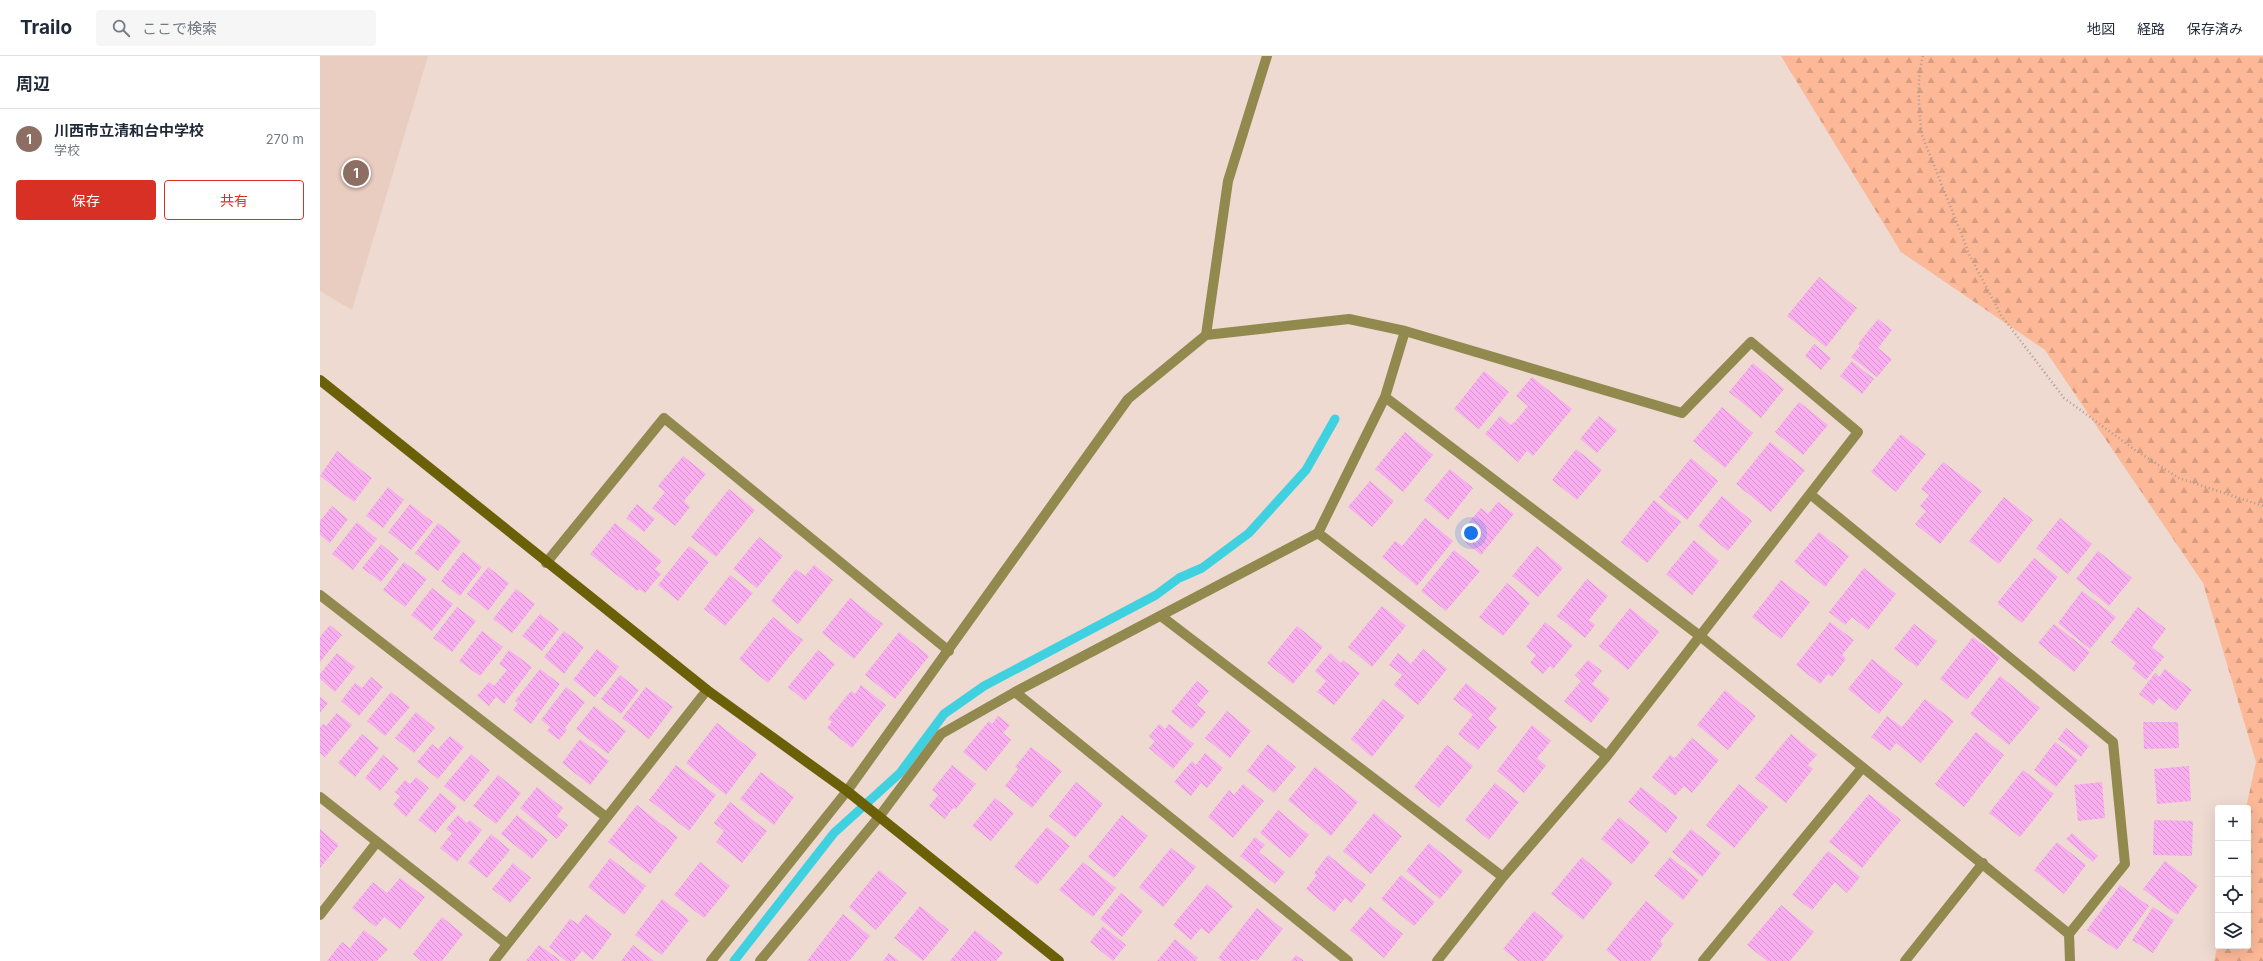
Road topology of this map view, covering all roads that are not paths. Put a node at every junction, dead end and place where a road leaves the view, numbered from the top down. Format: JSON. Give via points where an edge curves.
{"nodes":[{"id":1,"x":1267,"y":56,"type":"edge"},
{"id":2,"x":1405,"y":332,"type":"junction"},
{"id":3,"x":1206,"y":335,"type":"junction"},
{"id":4,"x":320,"y":380,"type":"edge"},
{"id":5,"x":1385,"y":397,"type":"junction"},
{"id":6,"x":1810,"y":494,"type":"junction"},
{"id":7,"x":1318,"y":533,"type":"junction"},
{"id":8,"x":546,"y":563,"type":"junction"},
{"id":9,"x":320,"y":595,"type":"edge"},
{"id":10,"x":1161,"y":616,"type":"junction"},
{"id":11,"x":1700,"y":636,"type":"junction"},
{"id":12,"x":949,"y":650,"type":"junction"},
{"id":13,"x":707,"y":690,"type":"junction"},
{"id":14,"x":1015,"y":692,"type":"junction"},
{"id":15,"x":1607,"y":756,"type":"junction"},
{"id":16,"x":1862,"y":768,"type":"junction"},
{"id":17,"x":847,"y":791,"type":"junction"},
{"id":18,"x":320,"y":796,"type":"edge"},
{"id":19,"x":606,"y":817,"type":"junction"},
{"id":20,"x":879,"y":817,"type":"junction"},
{"id":21,"x":377,"y":842,"type":"junction"},
{"id":22,"x":1982,"y":864,"type":"junction"},
{"id":23,"x":1503,"y":877,"type":"junction"},
{"id":24,"x":320,"y":915,"type":"edge"},
{"id":25,"x":2069,"y":934,"type":"junction"},
{"id":26,"x":507,"y":944,"type":"junction"},
{"id":27,"x":763,"y":960,"type":"edge"},
{"id":28,"x":494,"y":961,"type":"edge"},
{"id":29,"x":711,"y":961,"type":"edge"},
{"id":30,"x":1059,"y":961,"type":"edge"},
{"id":31,"x":1348,"y":961,"type":"edge"},
{"id":32,"x":1437,"y":961,"type":"edge"},
{"id":33,"x":1703,"y":961,"type":"edge"},
{"id":34,"x":1905,"y":961,"type":"edge"},
{"id":35,"x":2070,"y":961,"type":"edge"}],
"edges":[{"from":1,"to":3,"type":"street","via":[[1228,181]]},
{"from":2,"to":3,"type":"street","via":[[1349,319]]},
{"from":2,"to":5,"type":"street"},
{"from":2,"to":6,"type":"street","via":[[1682,413],[1751,342],[1858,432]]},
{"from":3,"to":12,"type":"street","via":[[1128,400]]},
{"from":4,"to":8,"type":"street"},
{"from":5,"to":7,"type":"street"},
{"from":5,"to":11,"type":"street"},
{"from":6,"to":11,"type":"street"},
{"from":6,"to":25,"type":"street","via":[[2113,742],[2124,864]]},
{"from":7,"to":10,"type":"street"},
{"from":7,"to":15,"type":"street"},
{"from":8,"to":12,"type":"street","via":[[664,418]]},
{"from":8,"to":13,"type":"street"},
{"from":9,"to":19,"type":"street"},
{"from":10,"to":14,"type":"street"},
{"from":10,"to":23,"type":"street"},
{"from":11,"to":15,"type":"street"},
{"from":11,"to":16,"type":"street"},
{"from":12,"to":17,"type":"street"},
{"from":13,"to":17,"type":"street"},
{"from":13,"to":19,"type":"street"},
{"from":14,"to":20,"type":"street","via":[[941,734]]},
{"from":14,"to":31,"type":"street"},
{"from":15,"to":23,"type":"street"},
{"from":16,"to":22,"type":"street"},
{"from":16,"to":33,"type":"street"},
{"from":17,"to":20,"type":"street"},
{"from":17,"to":29,"type":"street"},
{"from":18,"to":21,"type":"street"},
{"from":19,"to":26,"type":"street"},
{"from":20,"to":27,"type":"street"},
{"from":20,"to":30,"type":"street"},
{"from":21,"to":24,"type":"street"},
{"from":21,"to":26,"type":"street"},
{"from":22,"to":25,"type":"street"},
{"from":22,"to":34,"type":"street"},
{"from":23,"to":32,"type":"street"},
{"from":25,"to":35,"type":"street"},
{"from":26,"to":28,"type":"street"}]}
